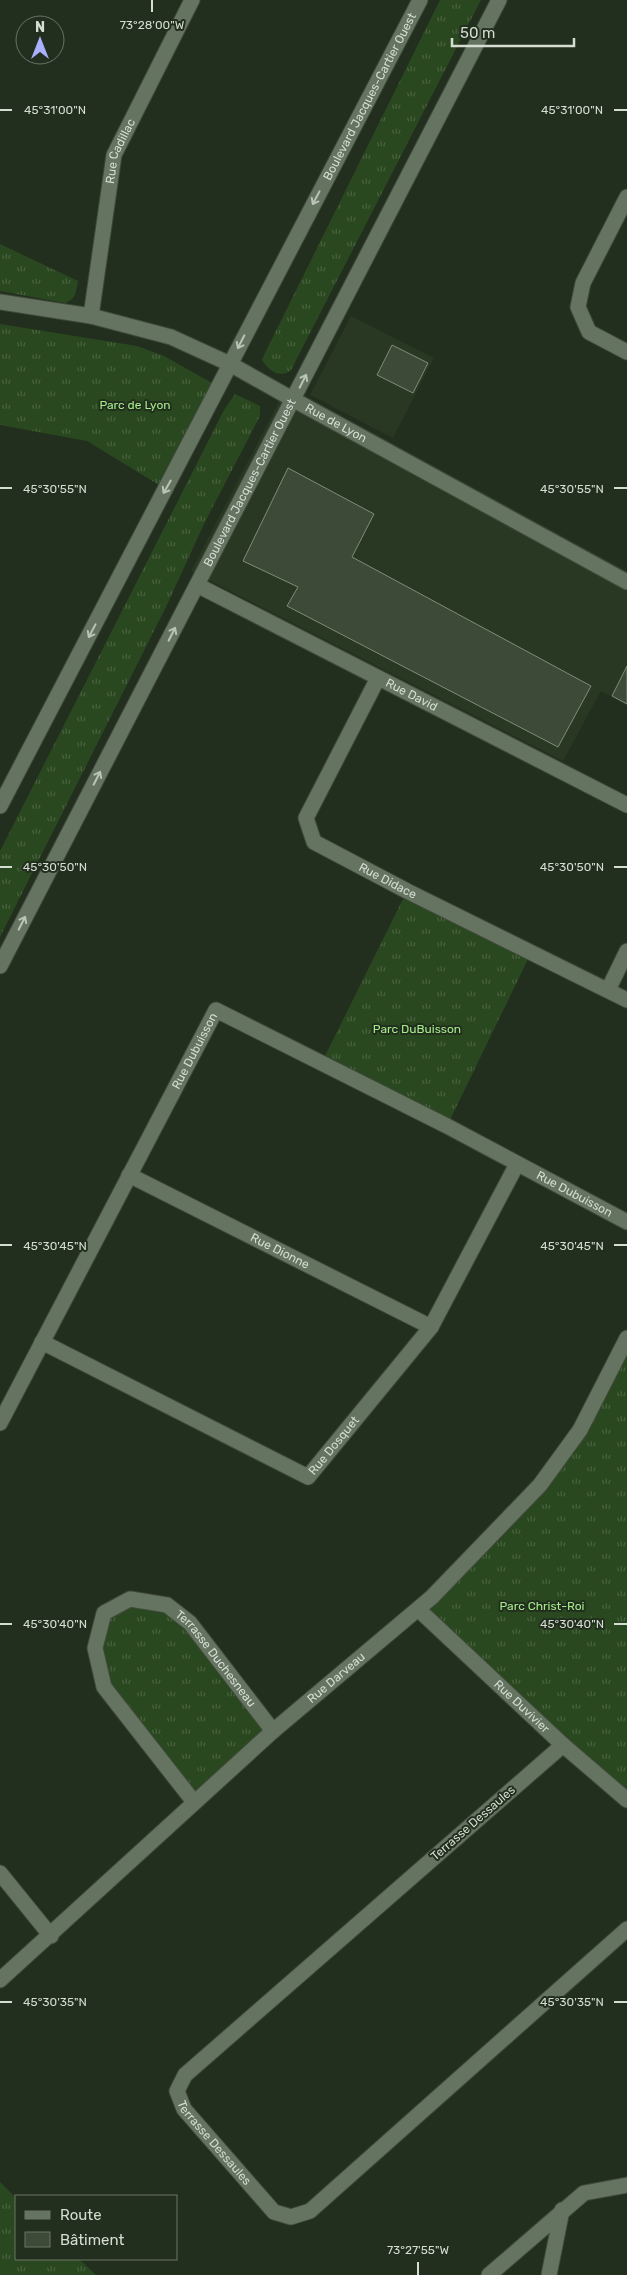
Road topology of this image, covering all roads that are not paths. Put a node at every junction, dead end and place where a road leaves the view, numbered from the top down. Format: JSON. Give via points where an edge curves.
{"nodes":[{"id":1,"x":192,"y":0,"type":"edge"},
{"id":2,"x":420,"y":0,"type":"edge"},
{"id":3,"x":499,"y":0,"type":"edge"},
{"id":4,"x":627,"y":197,"type":"edge"},
{"id":5,"x":0,"y":302,"type":"edge"},
{"id":6,"x":91,"y":316,"type":"junction"},
{"id":7,"x":627,"y":352,"type":"edge"},
{"id":8,"x":230,"y":364,"type":"junction"},
{"id":9,"x":294,"y":400,"type":"junction"},
{"id":10,"x":627,"y":582,"type":"edge"},
{"id":11,"x":197,"y":585,"type":"junction"},
{"id":12,"x":378,"y":678,"type":"junction"},
{"id":13,"x":627,"y":804,"type":"edge"},
{"id":14,"x":0,"y":806,"type":"edge"},
{"id":15,"x":627,"y":951,"type":"edge"},
{"id":16,"x":0,"y":966,"type":"edge"},
{"id":17,"x":608,"y":990,"type":"junction"},
{"id":18,"x":627,"y":1000,"type":"edge"},
{"id":19,"x":517,"y":1164,"type":"junction"},
{"id":20,"x":129,"y":1176,"type":"junction"},
{"id":21,"x":627,"y":1222,"type":"edge"},
{"id":22,"x":431,"y":1328,"type":"junction"},
{"id":23,"x":627,"y":1338,"type":"edge"},
{"id":24,"x":42,"y":1342,"type":"junction"},
{"id":25,"x":0,"y":1423,"type":"edge"},
{"id":26,"x":419,"y":1610,"type":"junction"},
{"id":27,"x":273,"y":1731,"type":"junction"},
{"id":28,"x":563,"y":1745,"type":"junction"},
{"id":29,"x":627,"y":1800,"type":"edge"},
{"id":30,"x":194,"y":1802,"type":"junction"},
{"id":31,"x":0,"y":1872,"type":"edge"},
{"id":32,"x":627,"y":1929,"type":"edge"},
{"id":33,"x":51,"y":1936,"type":"junction"},
{"id":34,"x":0,"y":1980,"type":"edge"},
{"id":35,"x":627,"y":2185,"type":"edge"},
{"id":36,"x":562,"y":2210,"type":"junction"},
{"id":37,"x":490,"y":2275,"type":"edge"},
{"id":38,"x":549,"y":2275,"type":"edge"}],
"edges":[{"from":1,"to":6,"type":"street","name":"Rue Cadillac","via":[[114,155]]},
{"from":2,"to":8,"type":"street","name":"Boulevard Jacques-Cartier Ouest","one_way":true},
{"from":9,"to":3,"type":"street","name":"Boulevard Jacques-Cartier Ouest","one_way":true},
{"from":4,"to":7,"type":"street","via":[[583,283],[578,308],[589,332]]},
{"from":5,"to":6,"type":"street","name":"Rue de Lyon"},
{"from":6,"to":8,"type":"street","name":"Rue de Lyon","via":[[171,338]]},
{"from":8,"to":9,"type":"street","name":"Rue de Lyon"},
{"from":8,"to":14,"type":"street","name":"Boulevard Jacques-Cartier Ouest","one_way":true},
{"from":9,"to":10,"type":"street","name":"Rue de Lyon"},
{"from":9,"to":11,"type":"street","name":"Boulevard Jacques-Cartier Ouest"},
{"from":11,"to":12,"type":"street","name":"Rue David"},
{"from":16,"to":11,"type":"street","name":"Boulevard Jacques-Cartier Ouest","one_way":true},
{"from":12,"to":13,"type":"street","name":"Rue David"},
{"from":12,"to":17,"type":"street","name":"Rue Didace","via":[[306,818],[314,842]]},
{"from":15,"to":17,"type":"street"},
{"from":17,"to":18,"type":"street","name":"Rue Didace"},
{"from":19,"to":20,"type":"street","name":"Rue Dubuisson","via":[[216,1010]]},
{"from":19,"to":21,"type":"street","name":"Rue Dubuisson"},
{"from":19,"to":22,"type":"street","name":"Rue Dosquet"},
{"from":20,"to":22,"type":"street","name":"Rue Dionne"},
{"from":20,"to":24,"type":"street","name":"Rue Dubuisson"},
{"from":22,"to":24,"type":"street","name":"Rue Dosquet","via":[[308,1477]]},
{"from":23,"to":26,"type":"street","name":"Rue Darveau","via":[[580,1430],[540,1485]]},
{"from":24,"to":25,"type":"street","name":"Rue Dubuisson"},
{"from":26,"to":27,"type":"street","name":"Rue Darveau"},
{"from":26,"to":28,"type":"street","name":"Rue Duvivier"},
{"from":27,"to":30,"type":"street","name":"Rue Darveau"},
{"from":27,"to":30,"type":"street","name":"Terrasse Duchesneau","via":[[190,1623],[167,1605],[130,1599],[104,1613],[95,1648],[104,1687]]},
{"from":28,"to":29,"type":"street","name":"Rue Duvivier"},
{"from":28,"to":32,"type":"street","name":"Terrasse Dessaules","via":[[185,2075],[177,2091],[184,2109],[274,2212],[291,2217],[310,2211]]},
{"from":30,"to":33,"type":"street","name":"Rue Darveau"},
{"from":31,"to":33,"type":"street"},
{"from":33,"to":34,"type":"street","name":"Rue Darveau"},
{"from":35,"to":36,"type":"street","via":[[584,2193]]},
{"from":36,"to":37,"type":"street"},
{"from":36,"to":38,"type":"street"}]}
